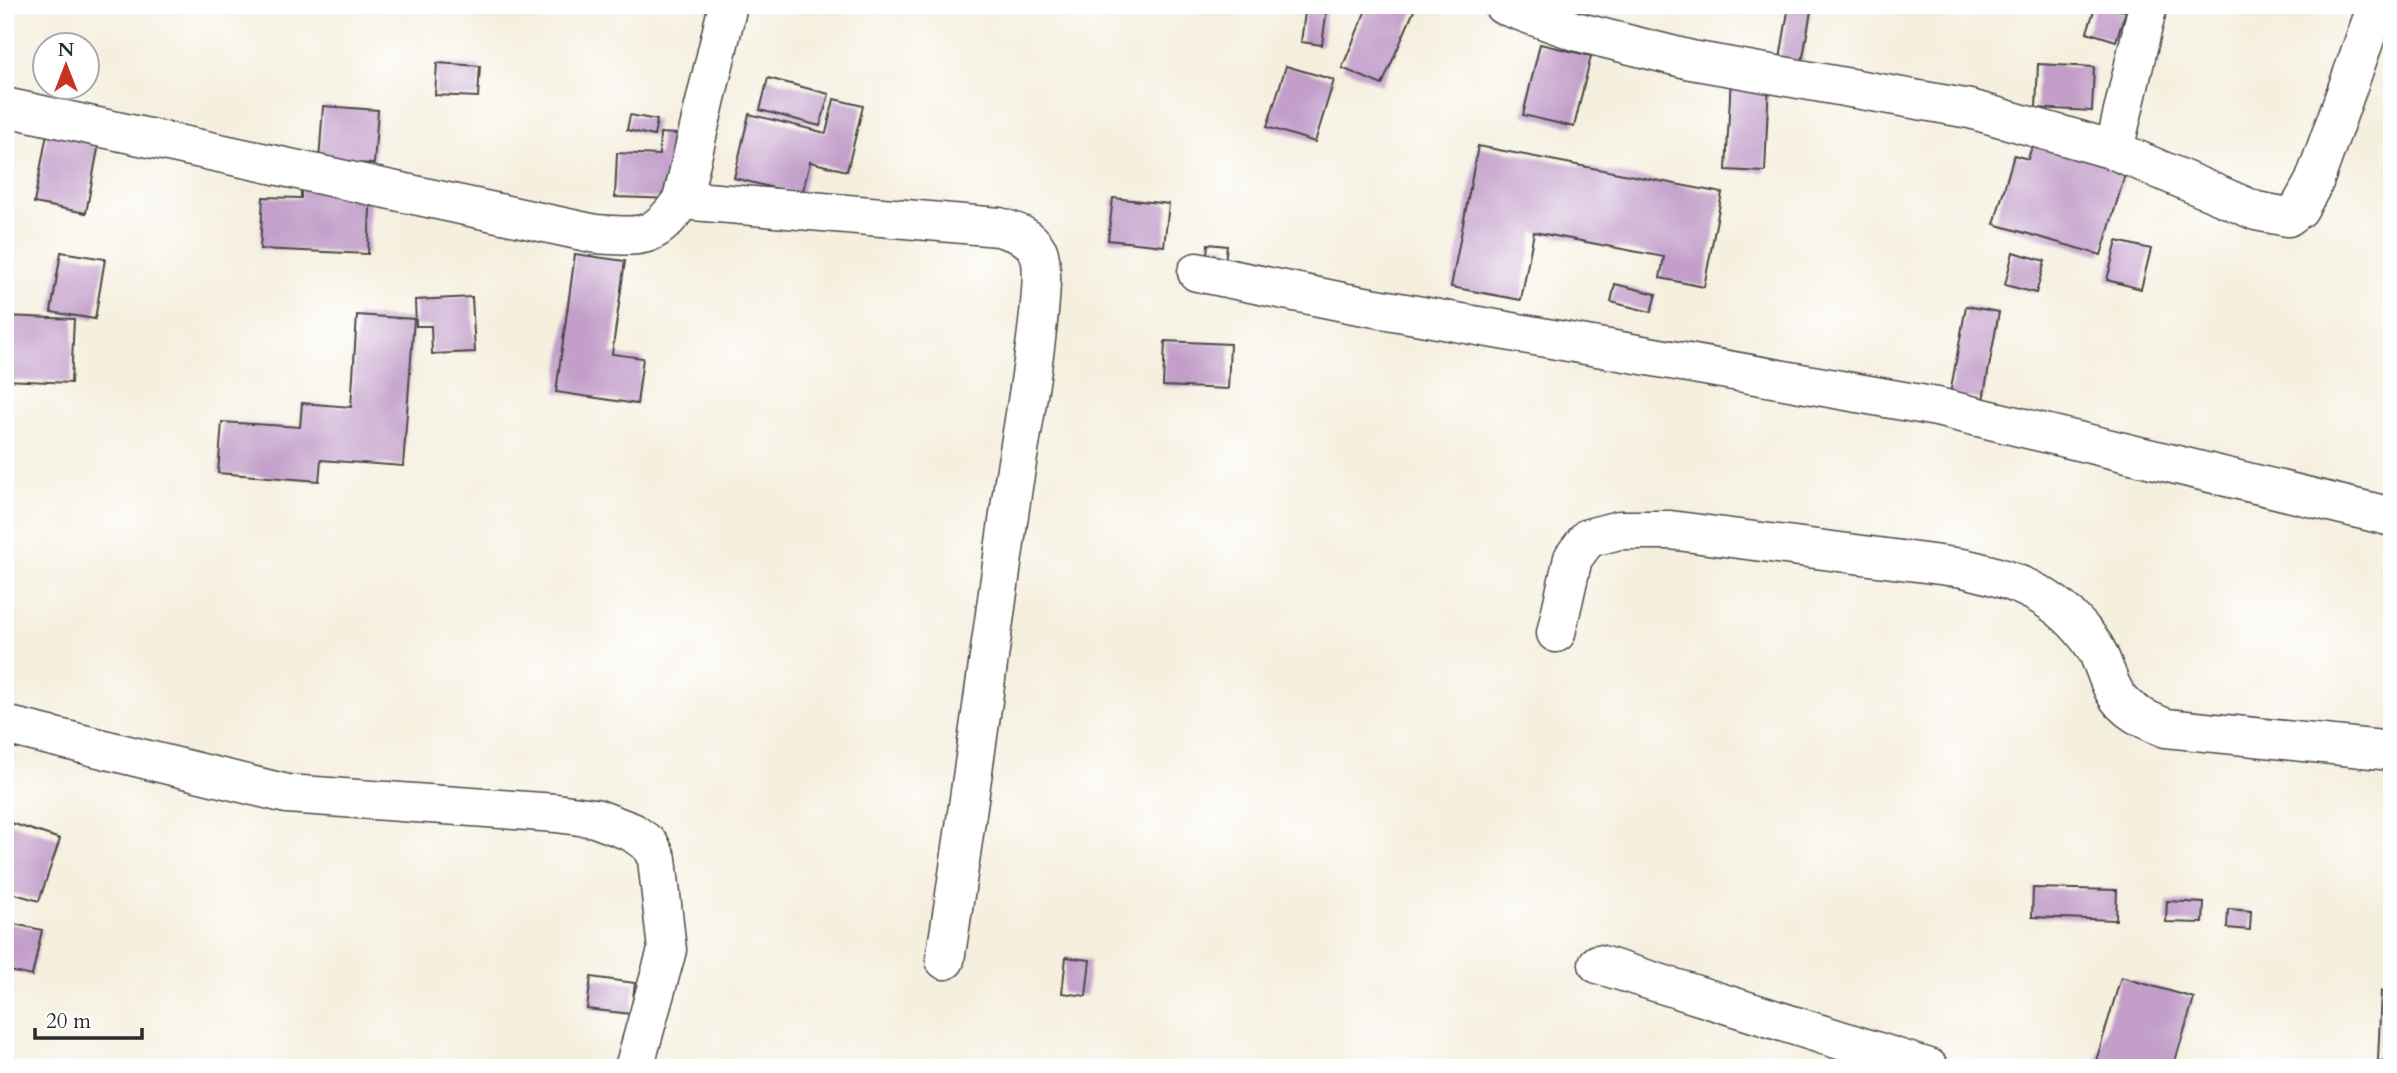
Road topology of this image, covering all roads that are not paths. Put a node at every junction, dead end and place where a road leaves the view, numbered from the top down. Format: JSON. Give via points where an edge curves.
{"nodes":[{"id":1,"x":728,"y":5,"type":"edge"},
{"id":2,"x":1503,"y":5,"type":"edge"},
{"id":3,"x":2148,"y":5,"type":"edge"},
{"id":4,"x":2377,"y":5,"type":"edge"},
{"id":5,"x":5,"y":107,"type":"edge"},
{"id":6,"x":2114,"y":150,"type":"junction"},
{"id":7,"x":682,"y":200,"type":"junction"},
{"id":8,"x":1197,"y":272,"type":"dead end"},
{"id":9,"x":2392,"y":517,"type":"edge"},
{"id":10,"x":1556,"y":633,"type":"dead end"},
{"id":11,"x":5,"y":725,"type":"edge"},
{"id":12,"x":2392,"y":751,"type":"edge"},
{"id":13,"x":945,"y":960,"type":"dead end"},
{"id":14,"x":1598,"y":964,"type":"dead end"},
{"id":15,"x":634,"y":1068,"type":"edge"},
{"id":16,"x":1929,"y":1068,"type":"edge"}],
"edges":[{"from":1,"to":7,"type":"street"},
{"from":2,"to":6,"type":"street","via":[[1575,31],[1691,60],[1970,109]]},
{"from":3,"to":6,"type":"street"},
{"from":4,"to":6,"type":"street","via":[[2314,182],[2299,209],[2288,217],[2256,211]]},
{"from":5,"to":7,"type":"street","via":[[597,234],[638,236],[664,226]]},
{"from":7,"to":13,"type":"street","via":[[999,228],[1024,235],[1038,252],[1042,275],[1035,337]]},
{"from":8,"to":9,"type":"street","via":[[1937,407]]},
{"from":10,"to":12,"type":"street","via":[[1573,558],[1588,537],[1619,530],[1670,530],[1963,568],[2006,578],[2062,610],[2095,647],[2115,694],[2139,717],[2166,728]]},
{"from":11,"to":15,"type":"street","via":[[287,794],[556,813],[595,818],[632,832],[650,845],[657,859],[667,950]]},
{"from":14,"to":16,"type":"street"}]}
